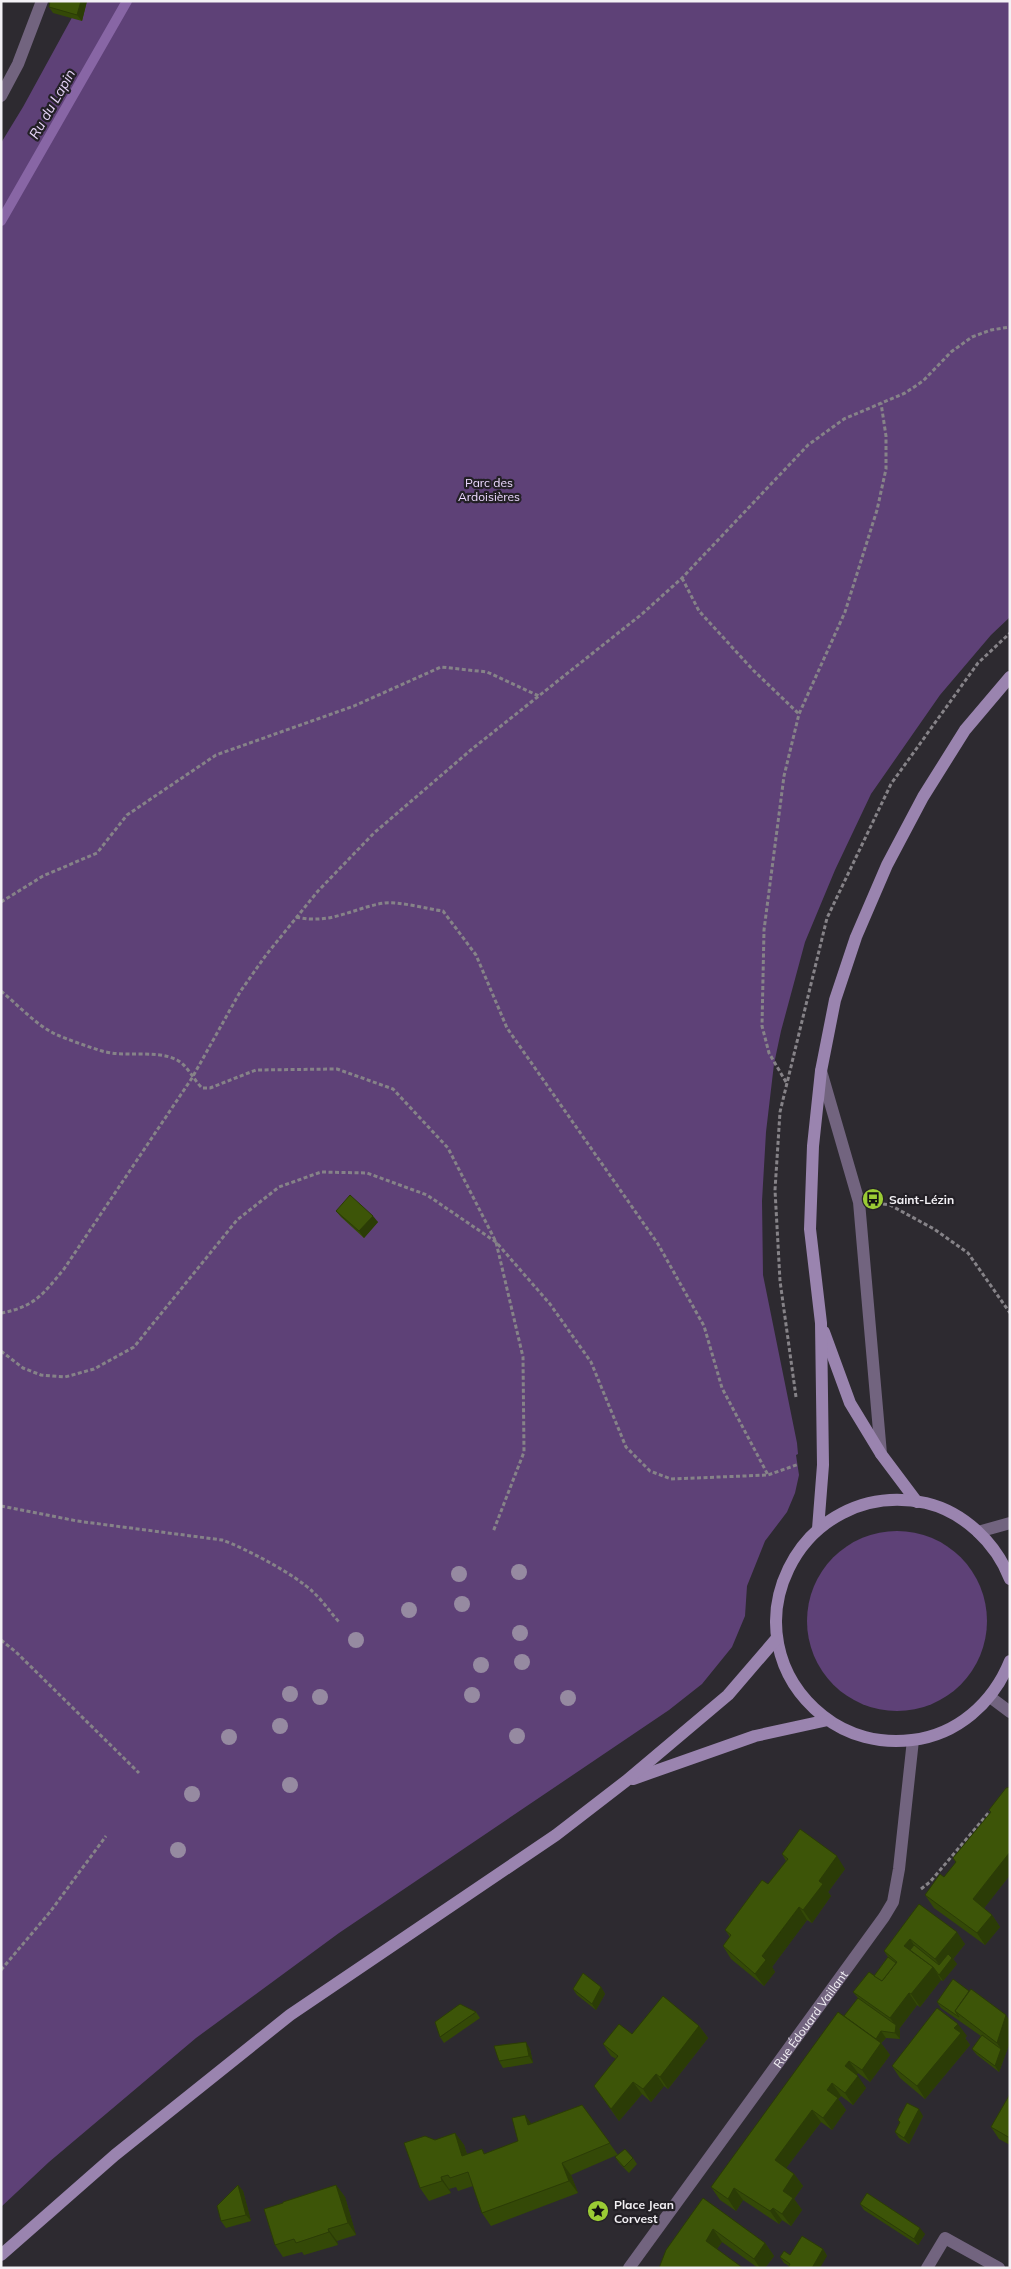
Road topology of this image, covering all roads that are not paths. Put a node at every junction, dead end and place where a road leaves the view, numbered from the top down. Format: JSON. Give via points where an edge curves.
{"nodes":[{"id":1,"x":42,"y":1,"type":"edge"},
{"id":2,"x":1,"y":96,"type":"edge"},
{"id":3,"x":1010,"y":677,"type":"edge"},
{"id":4,"x":821,"y":1071,"type":"junction"},
{"id":5,"x":821,"y":1323,"type":"junction"},
{"id":6,"x":881,"y":1454,"type":"junction"},
{"id":7,"x":917,"y":1502,"type":"junction"},
{"id":8,"x":1010,"y":1523,"type":"edge"},
{"id":9,"x":818,"y":1529,"type":"junction"},
{"id":10,"x":978,"y":1532,"type":"junction"},
{"id":11,"x":1010,"y":1579,"type":"edge"},
{"id":12,"x":777,"y":1638,"type":"junction"},
{"id":13,"x":1010,"y":1662,"type":"edge"},
{"id":14,"x":990,"y":1697,"type":"junction"},
{"id":15,"x":1010,"y":1712,"type":"edge"},
{"id":16,"x":828,"y":1720,"type":"junction"},
{"id":17,"x":913,"y":1740,"type":"junction"},
{"id":18,"x":626,"y":1781,"type":"junction"},
{"id":19,"x":1,"y":2255,"type":"edge"},
{"id":20,"x":629,"y":2268,"type":"edge"},
{"id":21,"x":927,"y":2268,"type":"edge"},
{"id":22,"x":999,"y":2268,"type":"edge"}],
"edges":[{"from":1,"to":2,"type":"street","via":[[28,40]]},
{"from":3,"to":4,"type":"main road","via":[[965,730],[923,797],[887,865],[856,937],[835,1000]]},
{"from":4,"to":5,"type":"main road","via":[[810,1229]]},
{"from":4,"to":6,"type":"street","via":[[860,1202]]},
{"from":5,"to":6,"type":"main road","via":[[850,1403]]},
{"from":5,"to":9,"type":"main road","via":[[824,1465]]},
{"from":6,"to":7,"type":"main road"},
{"from":7,"to":9,"type":"main road","via":[[890,1500],[865,1504],[840,1514]]},
{"from":7,"to":10,"type":"main road","via":[[944,1509]]},
{"from":8,"to":10,"type":"street"},
{"from":9,"to":12,"type":"main road","via":[[799,1550],[785,1574],[778,1600]]},
{"from":10,"to":11,"type":"main road","via":[[995,1551]]},
{"from":12,"to":16,"type":"main road","via":[[786,1670],[794,1684],[809,1704]]},
{"from":12,"to":18,"type":"main road","via":[[728,1695]]},
{"from":13,"to":14,"type":"main road"},
{"from":14,"to":15,"type":"street"},
{"from":14,"to":17,"type":"main road","via":[[956,1726]]},
{"from":16,"to":17,"type":"main road","via":[[868,1738]]},
{"from":16,"to":18,"type":"main road","via":[[755,1736]]},
{"from":17,"to":20,"type":"street","name":"Rue Édouard Vaillant","via":[[893,1902]]},
{"from":18,"to":19,"type":"main road","via":[[556,1835],[290,2015],[115,2155]]},
{"from":21,"to":22,"type":"street","via":[[945,2238]]}]}
